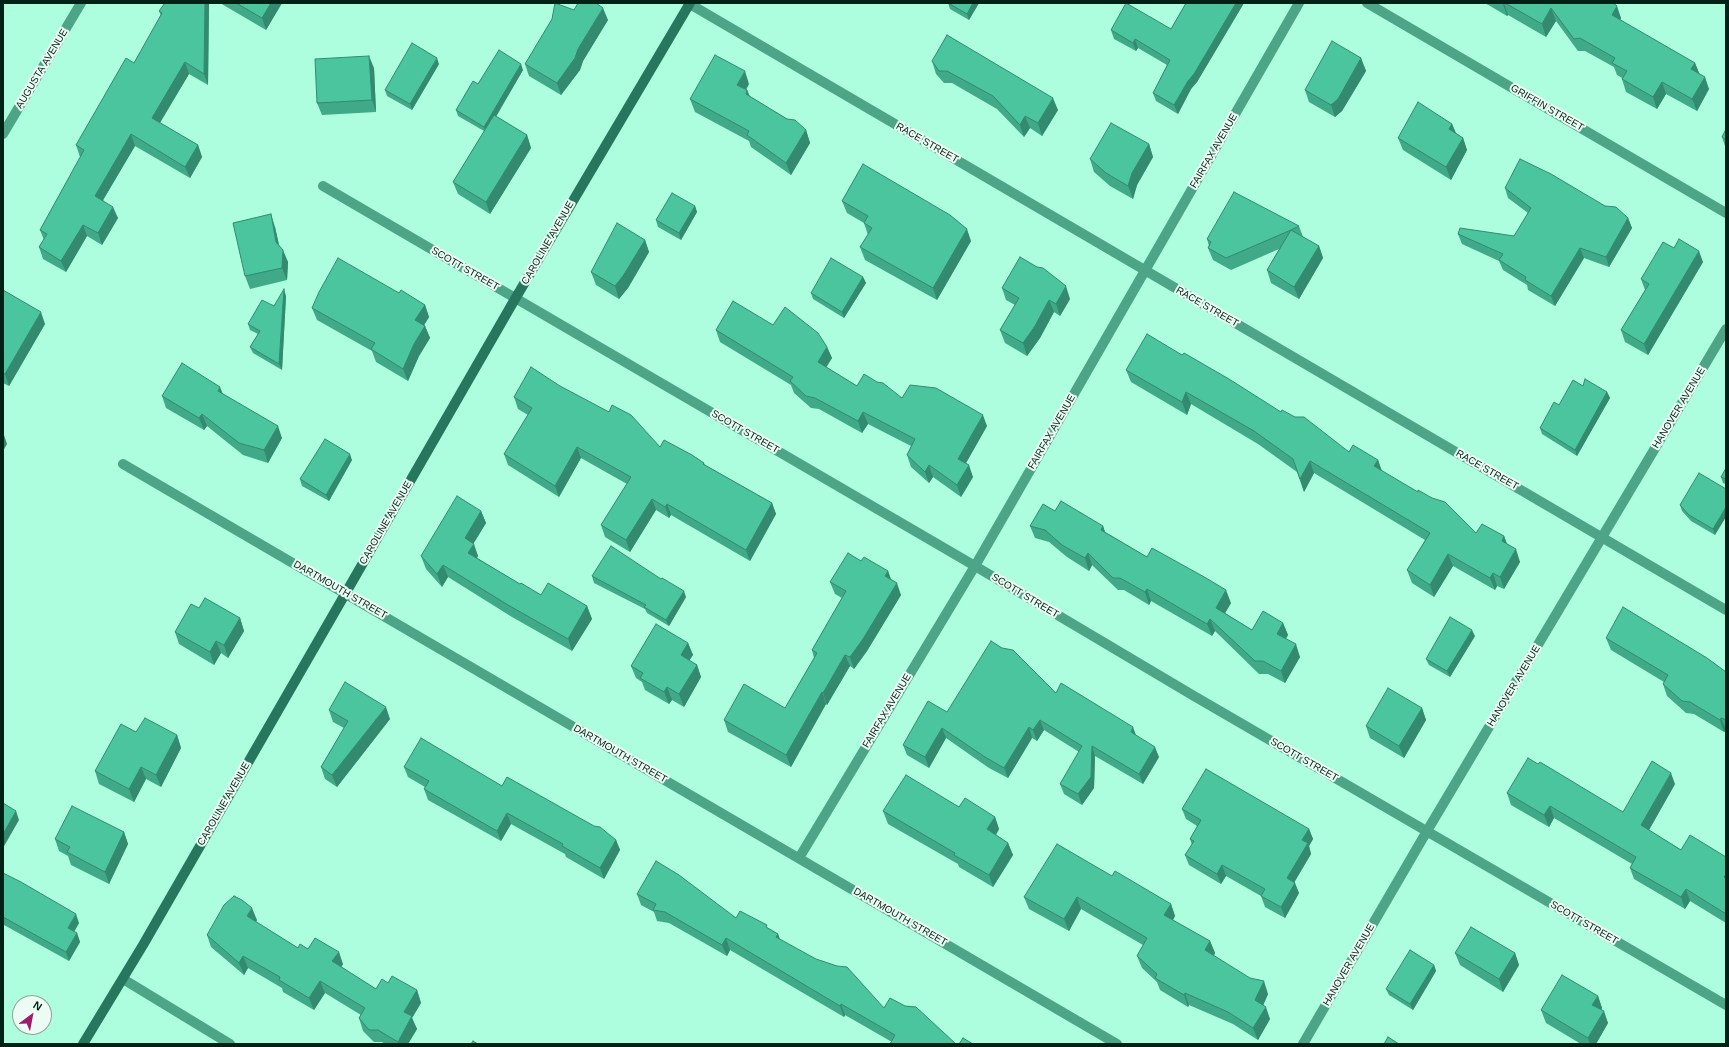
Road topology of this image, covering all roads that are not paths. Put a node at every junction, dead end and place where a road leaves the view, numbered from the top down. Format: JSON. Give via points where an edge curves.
{"nodes":[{"id":1,"x":81,"y":3,"type":"edge"},
{"id":2,"x":689,"y":3,"type":"edge"},
{"id":3,"x":1299,"y":3,"type":"edge"},
{"id":4,"x":1367,"y":3,"type":"edge"},
{"id":5,"x":3,"y":134,"type":"edge"},
{"id":6,"x":323,"y":186,"type":"dead end"},
{"id":7,"x":1726,"y":213,"type":"edge"},
{"id":8,"x":1145,"y":270,"type":"junction"},
{"id":9,"x":515,"y":299,"type":"junction"},
{"id":10,"x":1726,"y":330,"type":"edge"},
{"id":11,"x":123,"y":464,"type":"dead end"},
{"id":12,"x":1603,"y":538,"type":"junction"},
{"id":13,"x":975,"y":566,"type":"junction"},
{"id":14,"x":346,"y":594,"type":"junction"},
{"id":15,"x":1726,"y":610,"type":"edge"},
{"id":16,"x":1427,"y":831,"type":"junction"},
{"id":17,"x":799,"y":858,"type":"junction"},
{"id":18,"x":123,"y":979,"type":"junction"},
{"id":19,"x":1726,"y":1006,"type":"edge"},
{"id":20,"x":83,"y":1044,"type":"edge"},
{"id":21,"x":230,"y":1044,"type":"edge"},
{"id":22,"x":1116,"y":1044,"type":"edge"},
{"id":23,"x":1303,"y":1044,"type":"edge"}],
"edges":[{"from":1,"to":5,"type":"street","name":"AUGUSTA AVENUE"},
{"from":2,"to":8,"type":"street","name":"RACE STREET"},
{"from":2,"to":9,"type":"street","name":"CAROLINE AVENUE"},
{"from":3,"to":8,"type":"street","name":"FAIRFAX AVENUE"},
{"from":4,"to":7,"type":"street","name":"GRIFFIN STREET"},
{"from":6,"to":9,"type":"street","name":"SCOTT STREET"},
{"from":8,"to":12,"type":"street","name":"RACE STREET"},
{"from":8,"to":13,"type":"street","name":"FAIRFAX AVENUE"},
{"from":9,"to":13,"type":"street","name":"SCOTT STREET"},
{"from":9,"to":14,"type":"street","name":"CAROLINE AVENUE"},
{"from":10,"to":12,"type":"street","name":"HANOVER AVENUE"},
{"from":11,"to":14,"type":"street","name":"DARTMOUTH STREET"},
{"from":12,"to":15,"type":"street","name":"RACE STREET"},
{"from":12,"to":16,"type":"street","name":"HANOVER AVENUE"},
{"from":13,"to":16,"type":"street","name":"SCOTT STREET"},
{"from":13,"to":17,"type":"street","name":"FAIRFAX AVENUE"},
{"from":14,"to":17,"type":"street","name":"DARTMOUTH STREET"},
{"from":14,"to":18,"type":"street","name":"CAROLINE AVENUE"},
{"from":16,"to":19,"type":"street","name":"SCOTT STREET"},
{"from":16,"to":23,"type":"street","name":"HANOVER AVENUE"},
{"from":17,"to":22,"type":"street","name":"DARTMOUTH STREET"},
{"from":18,"to":20,"type":"street","name":"CAROLINE AVENUE"},
{"from":18,"to":21,"type":"street"}]}
